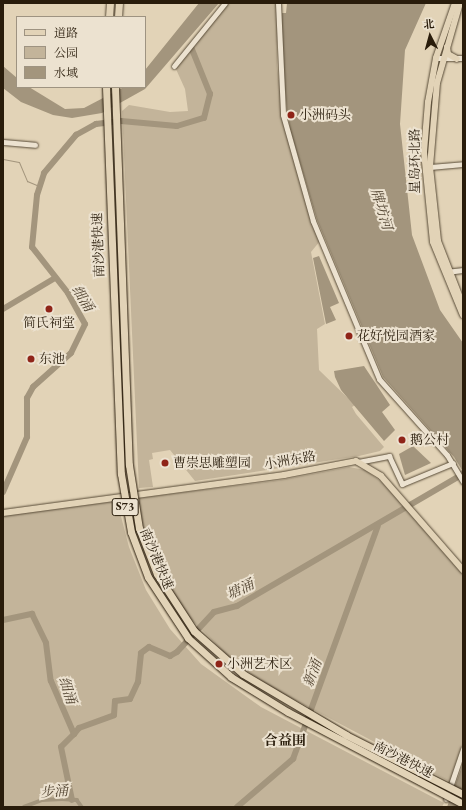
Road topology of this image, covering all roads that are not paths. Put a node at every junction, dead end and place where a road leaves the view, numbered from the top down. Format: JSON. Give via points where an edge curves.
{"nodes":[{"id":1,"x":110,"y":3,"type":"edge"},
{"id":2,"x":119,"y":3,"type":"edge"},
{"id":3,"x":224,"y":3,"type":"edge"},
{"id":4,"x":278,"y":3,"type":"edge"},
{"id":5,"x":455,"y":3,"type":"edge"},
{"id":6,"x":460,"y":3,"type":"edge"},
{"id":7,"x":109,"y":16,"type":"edge"},
{"id":8,"x":118,"y":16,"type":"edge"},
{"id":9,"x":447,"y":42,"type":"junction"},
{"id":10,"x":439,"y":59,"type":"junction"},
{"id":11,"x":460,"y":59,"type":"edge"},
{"id":12,"x":174,"y":66,"type":"dead end"},
{"id":13,"x":106,"y":88,"type":"edge"},
{"id":14,"x":115,"y":88,"type":"edge"},
{"id":15,"x":3,"y":142,"type":"edge"},
{"id":16,"x":35,"y":145,"type":"dead end"},
{"id":17,"x":463,"y":164,"type":"edge"},
{"id":18,"x":430,"y":167,"type":"junction"},
{"id":19,"x":463,"y":270,"type":"edge"},
{"id":20,"x":445,"y":272,"type":"junction"},
{"id":21,"x":463,"y":305,"type":"edge"},
{"id":22,"x":463,"y":315,"type":"edge"},
{"id":23,"x":358,"y":462,"type":"junction"},
{"id":24,"x":453,"y":463,"type":"junction"},
{"id":25,"x":462,"y":480,"type":"edge"},
{"id":26,"x":3,"y":513,"type":"edge"},
{"id":27,"x":463,"y":570,"type":"edge"},
{"id":28,"x":463,"y":749,"type":"edge"},
{"id":29,"x":463,"y":794,"type":"edge"},
{"id":30,"x":446,"y":800,"type":"dead end"},
{"id":31,"x":463,"y":804,"type":"edge"}],
"edges":[{"from":1,"to":7,"type":"highway"},
{"from":2,"to":8,"type":"highway"},
{"from":3,"to":12,"type":"street"},
{"from":4,"to":24,"type":"street","via":[[283,115],[313,221],[379,379]]},
{"from":5,"to":10,"type":"main road","name":"星岛环北路"},
{"from":6,"to":9,"type":"main road","name":"星岛环北路"},
{"from":9,"to":10,"type":"main road","name":"星岛环北路"},
{"from":9,"to":11,"type":"main road","via":[[447,52]]},
{"from":10,"to":11,"type":"street"},
{"from":10,"to":18,"type":"main road","name":"星岛环北路","via":[[432,118]]},
{"from":10,"to":20,"type":"main road","name":"星岛环北路","via":[[427,112],[425,174],[431,232]]},
{"from":13,"to":31,"type":"highway","name":"南沙港快速","number":"S73","bridge":true,"via":[[121,474],[131,532],[148,577],[188,638],[237,682]]},
{"from":14,"to":29,"type":"highway","name":"南沙港快速","number":"S73","bridge":true,"via":[[129,466],[139,528],[157,574],[194,631],[242,674],[346,735]]},
{"from":15,"to":16,"type":"street"},
{"from":17,"to":18,"type":"street"},
{"from":18,"to":20,"type":"main road","name":"星岛环北路","via":[[434,220]]},
{"from":19,"to":20,"type":"street"},
{"from":20,"to":21,"type":"main road","name":"星岛环北路"},
{"from":20,"to":22,"type":"main road","name":"星岛环北路"},
{"from":23,"to":24,"type":"street","via":[[389,456],[402,484]]},
{"from":23,"to":26,"type":"main road","name":"小洲东路"},
{"from":23,"to":27,"type":"main road","via":[[378,473]]},
{"from":24,"to":25,"type":"street"},
{"from":28,"to":30,"type":"street"}]}
